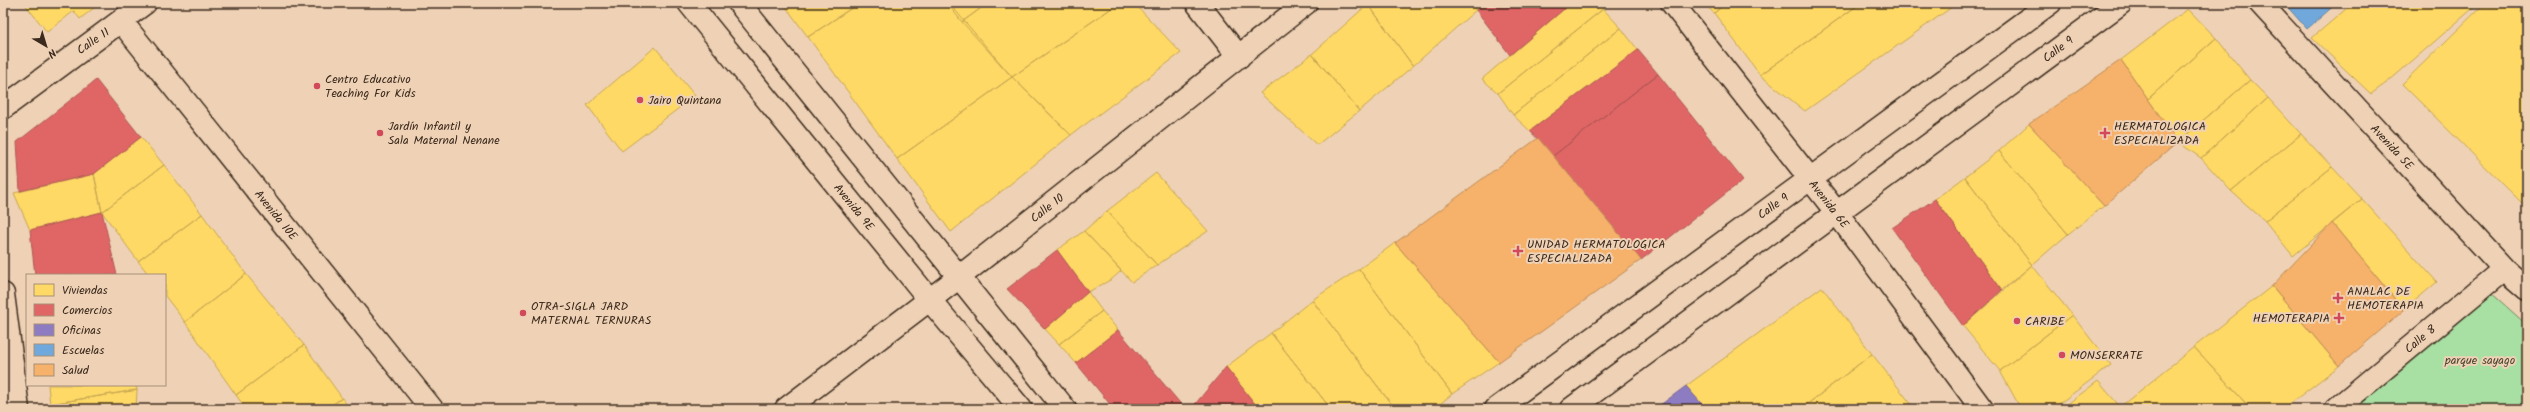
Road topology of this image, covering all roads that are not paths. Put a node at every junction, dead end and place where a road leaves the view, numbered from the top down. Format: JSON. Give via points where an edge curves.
{"nodes":[{"id":1,"x":145,"y":3,"type":"edge"},
{"id":2,"x":690,"y":3,"type":"edge"},
{"id":3,"x":740,"y":3,"type":"edge"},
{"id":4,"x":1197,"y":3,"type":"edge"},
{"id":5,"x":1306,"y":3,"type":"edge"},
{"id":6,"x":1672,"y":3,"type":"edge"},
{"id":7,"x":2050,"y":3,"type":"edge"},
{"id":8,"x":2121,"y":3,"type":"edge"},
{"id":9,"x":2260,"y":3,"type":"edge"},
{"id":10,"x":121,"y":21,"type":"junction"},
{"id":11,"x":1239,"y":57,"type":"junction"},
{"id":12,"x":3,"y":108,"type":"edge"},
{"id":13,"x":1810,"y":179,"type":"junction"},
{"id":14,"x":1837,"y":213,"type":"junction"},
{"id":15,"x":2504,"y":269,"type":"junction"},
{"id":16,"x":958,"y":278,"type":"junction"},
{"id":17,"x":2527,"y":289,"type":"edge"},
{"id":18,"x":3,"y":294,"type":"edge"},
{"id":19,"x":929,"y":300,"type":"junction"},
{"id":20,"x":18,"y":409,"type":"edge"},
{"id":21,"x":432,"y":409,"type":"edge"},
{"id":22,"x":786,"y":409,"type":"edge"},
{"id":23,"x":1021,"y":409,"type":"edge"},
{"id":24,"x":1065,"y":409,"type":"edge"},
{"id":25,"x":1496,"y":409,"type":"edge"},
{"id":26,"x":1571,"y":409,"type":"edge"},
{"id":27,"x":1982,"y":409,"type":"edge"},
{"id":28,"x":2336,"y":409,"type":"edge"}],
"edges":[{"from":1,"to":10,"type":"street","name":"Calle 11"},
{"from":2,"to":19,"type":"street","name":"Avenida 9E"},
{"from":3,"to":16,"type":"street"},
{"from":4,"to":11,"type":"street"},
{"from":5,"to":11,"type":"street","name":"Calle 10"},
{"from":6,"to":13,"type":"street","name":"Avenida 6E"},
{"from":7,"to":13,"type":"street","name":"Calle 9"},
{"from":8,"to":14,"type":"street","name":"Calle 9"},
{"from":9,"to":15,"type":"street","name":"Avenida 5E"},
{"from":10,"to":12,"type":"street","name":"Calle 11"},
{"from":10,"to":21,"type":"street","name":"Avenida 10E"},
{"from":11,"to":16,"type":"street","name":"Calle 10"},
{"from":13,"to":14,"type":"street","name":"Avenida 6E"},
{"from":13,"to":25,"type":"street","name":"Calle 9"},
{"from":14,"to":26,"type":"street","name":"Calle 9"},
{"from":14,"to":27,"type":"street","name":"Avenida 6E"},
{"from":15,"to":17,"type":"street","name":"Avenida 5E"},
{"from":15,"to":28,"type":"street","name":"Calle 8"},
{"from":16,"to":19,"type":"street","name":"Calle 10"},
{"from":16,"to":24,"type":"street"},
{"from":18,"to":20,"type":"street"},
{"from":19,"to":22,"type":"street","name":"Calle 10"},
{"from":19,"to":23,"type":"street","name":"Avenida 9E"}]}
